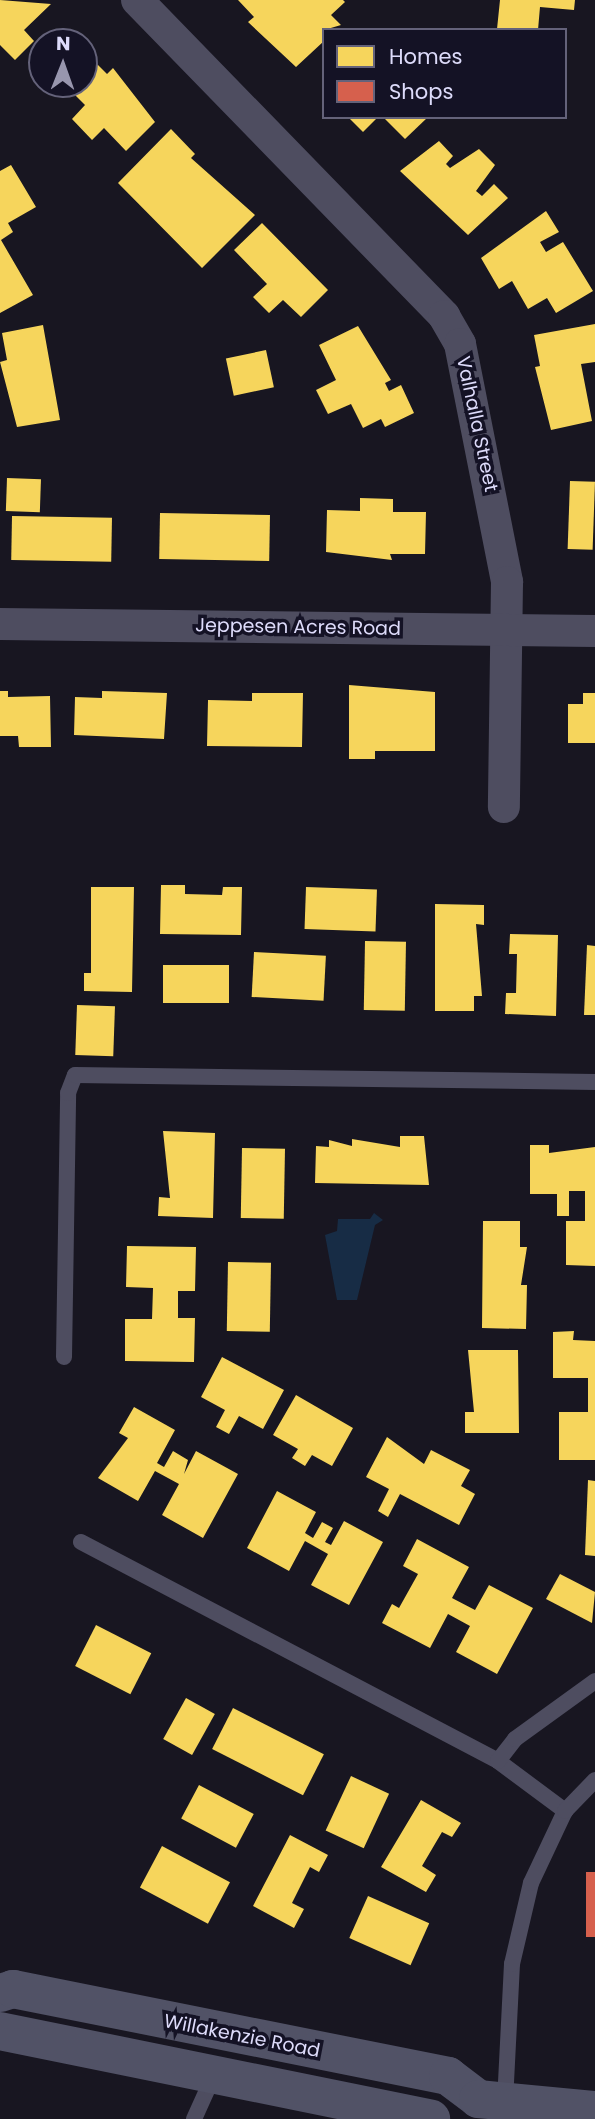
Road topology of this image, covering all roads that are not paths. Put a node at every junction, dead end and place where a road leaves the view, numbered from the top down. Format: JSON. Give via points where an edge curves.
{"nodes":[{"id":1,"x":137,"y":0,"type":"edge"},
{"id":2,"x":0,"y":624,"type":"edge"},
{"id":3,"x":507,"y":630,"type":"junction"},
{"id":4,"x":595,"y":631,"type":"edge"},
{"id":5,"x":504,"y":807,"type":"dead end"},
{"id":6,"x":595,"y":1082,"type":"edge"},
{"id":7,"x":64,"y":1357,"type":"dead end"},
{"id":8,"x":80,"y":1542,"type":"dead end"},
{"id":9,"x":595,"y":1681,"type":"edge"},
{"id":10,"x":498,"y":1761,"type":"junction"},
{"id":11,"x":595,"y":1780,"type":"edge"},
{"id":12,"x":565,"y":1811,"type":"junction"},
{"id":13,"x":0,"y":1993,"type":"edge"},
{"id":14,"x":0,"y":2031,"type":"edge"},
{"id":15,"x":213,"y":2077,"type":"junction"},
{"id":16,"x":492,"y":2101,"type":"junction"},
{"id":17,"x":595,"y":2110,"type":"edge"},
{"id":18,"x":194,"y":2119,"type":"edge"},
{"id":19,"x":431,"y":2119,"type":"edge"}],
"edges":[{"from":1,"to":3,"type":"street","name":"Valhalla Street","via":[[453,329],[469,373],[507,573]]},
{"from":2,"to":3,"type":"street","name":"Jeppesen Acres Road"},
{"from":3,"to":4,"type":"street","name":"Jeppesen Acres Road"},
{"from":3,"to":5,"type":"street","name":"Valhalla Street"},
{"from":6,"to":7,"type":"lane","via":[[75,1075],[68,1094]]},
{"from":8,"to":10,"type":"lane"},
{"from":9,"to":10,"type":"lane","via":[[515,1739]]},
{"from":10,"to":12,"type":"lane"},
{"from":11,"to":12,"type":"lane"},
{"from":12,"to":16,"type":"lane","via":[[531,1883],[512,1964]]},
{"from":13,"to":16,"type":"street","name":"Willakenzie Road","via":[[13,1989],[448,2076]]},
{"from":14,"to":15,"type":"street"},
{"from":15,"to":18,"type":"lane"},
{"from":15,"to":19,"type":"street"},
{"from":16,"to":17,"type":"street"},
{"from":16,"to":19,"type":"street"}]}
